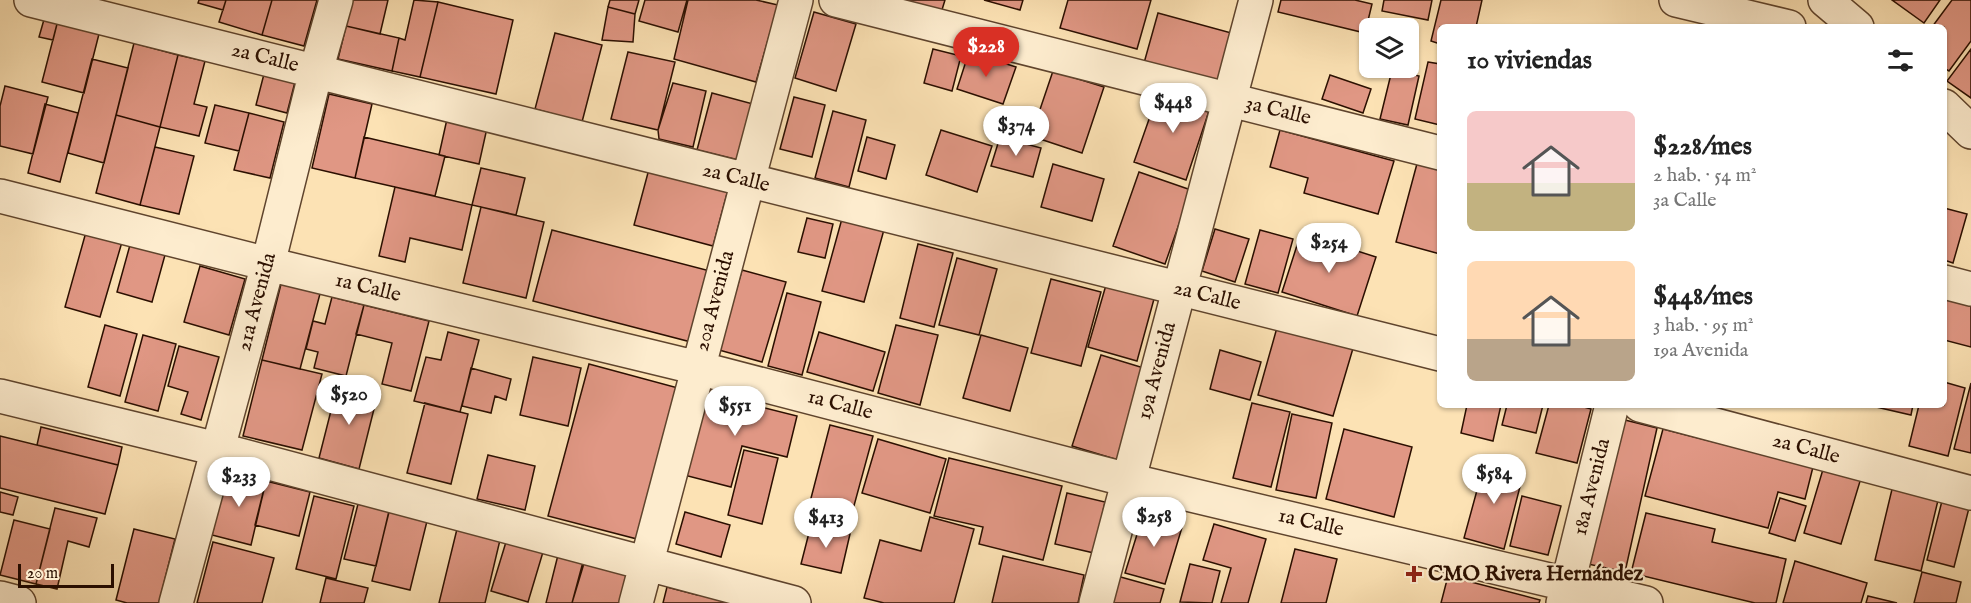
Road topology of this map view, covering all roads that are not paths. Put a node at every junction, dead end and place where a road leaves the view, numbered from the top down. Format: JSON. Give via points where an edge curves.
{"nodes":[{"id":1,"x":32,"y":0,"type":"edge"},
{"id":2,"x":336,"y":0,"type":"edge"},
{"id":3,"x":796,"y":0,"type":"edge"},
{"id":4,"x":836,"y":0,"type":"edge"},
{"id":5,"x":1256,"y":0,"type":"edge"},
{"id":6,"x":1676,"y":0,"type":"edge"},
{"id":7,"x":1825,"y":0,"type":"edge"},
{"id":8,"x":1711,"y":12,"type":"edge"},
{"id":9,"x":1773,"y":24,"type":"edge"},
{"id":10,"x":1853,"y":24,"type":"edge"},
{"id":11,"x":316,"y":70,"type":"junction"},
{"id":12,"x":1230,"y":99,"type":"junction"},
{"id":13,"x":1947,"y":109,"type":"edge"},
{"id":14,"x":1971,"y":132,"type":"edge"},
{"id":15,"x":1437,"y":152,"type":"edge"},
{"id":16,"x":747,"y":181,"type":"junction"},
{"id":17,"x":0,"y":195,"type":"edge"},
{"id":18,"x":267,"y":264,"type":"junction"},
{"id":19,"x":1947,"y":283,"type":"edge"},
{"id":20,"x":1178,"y":289,"type":"junction"},
{"id":21,"x":1971,"y":289,"type":"edge"},
{"id":22,"x":1437,"y":353,"type":"edge"},
{"id":23,"x":698,"y":368,"type":"junction"},
{"id":24,"x":0,"y":396,"type":"edge"},
{"id":25,"x":1611,"y":408,"type":"edge"},
{"id":26,"x":1652,"y":408,"type":"edge"},
{"id":27,"x":217,"y":449,"type":"junction"},
{"id":28,"x":1128,"y":480,"type":"junction"},
{"id":29,"x":1971,"y":493,"type":"edge"},
{"id":30,"x":646,"y":564,"type":"junction"},
{"id":31,"x":1565,"y":593,"type":"edge"},
{"id":32,"x":0,"y":598,"type":"edge"},
{"id":33,"x":19,"y":603,"type":"edge"},
{"id":34,"x":176,"y":603,"type":"edge"},
{"id":35,"x":636,"y":603,"type":"edge"},
{"id":36,"x":794,"y":603,"type":"edge"},
{"id":37,"x":1096,"y":603,"type":"edge"},
{"id":38,"x":1646,"y":603,"type":"edge"}],
"edges":[{"from":1,"to":11,"type":"street","name":"2a Calle"},
{"from":2,"to":11,"type":"street","name":"21a Avenida"},
{"from":3,"to":16,"type":"street","name":"20a Avenida"},
{"from":4,"to":12,"type":"street","name":"3a Calle"},
{"from":5,"to":12,"type":"street","name":"19a Avenida"},
{"from":6,"to":8,"type":"street"},
{"from":7,"to":10,"type":"street"},
{"from":8,"to":9,"type":"street"},
{"from":11,"to":16,"type":"street","name":"2a Calle"},
{"from":11,"to":18,"type":"street","name":"21a Avenida"},
{"from":12,"to":15,"type":"street","name":"3a Calle"},
{"from":12,"to":20,"type":"street","name":"19a Avenida"},
{"from":13,"to":14,"type":"street"},
{"from":16,"to":20,"type":"street","name":"2a Calle"},
{"from":16,"to":23,"type":"street","name":"20a Avenida"},
{"from":17,"to":18,"type":"street","name":"1a Calle"},
{"from":18,"to":23,"type":"street","name":"1a Calle"},
{"from":18,"to":27,"type":"street","name":"21a Avenida"},
{"from":19,"to":21,"type":"street"},
{"from":20,"to":22,"type":"street","name":"2a Calle"},
{"from":20,"to":28,"type":"street","name":"19a Avenida"},
{"from":23,"to":28,"type":"street","name":"1a Calle"},
{"from":23,"to":30,"type":"street","name":"20a Avenida"},
{"from":24,"to":27,"type":"street"},
{"from":25,"to":31,"type":"street","name":"18a Avenida"},
{"from":26,"to":29,"type":"street","name":"2a Calle"},
{"from":27,"to":30,"type":"street"},
{"from":27,"to":34,"type":"street","name":"21a Avenida"},
{"from":28,"to":31,"type":"street","name":"1a Calle"},
{"from":28,"to":37,"type":"street","name":"19a Avenida"},
{"from":30,"to":35,"type":"street","name":"20a Avenida"},
{"from":30,"to":36,"type":"street"},
{"from":31,"to":38,"type":"street","name":"1a Calle"},
{"from":32,"to":33,"type":"street"}]}
